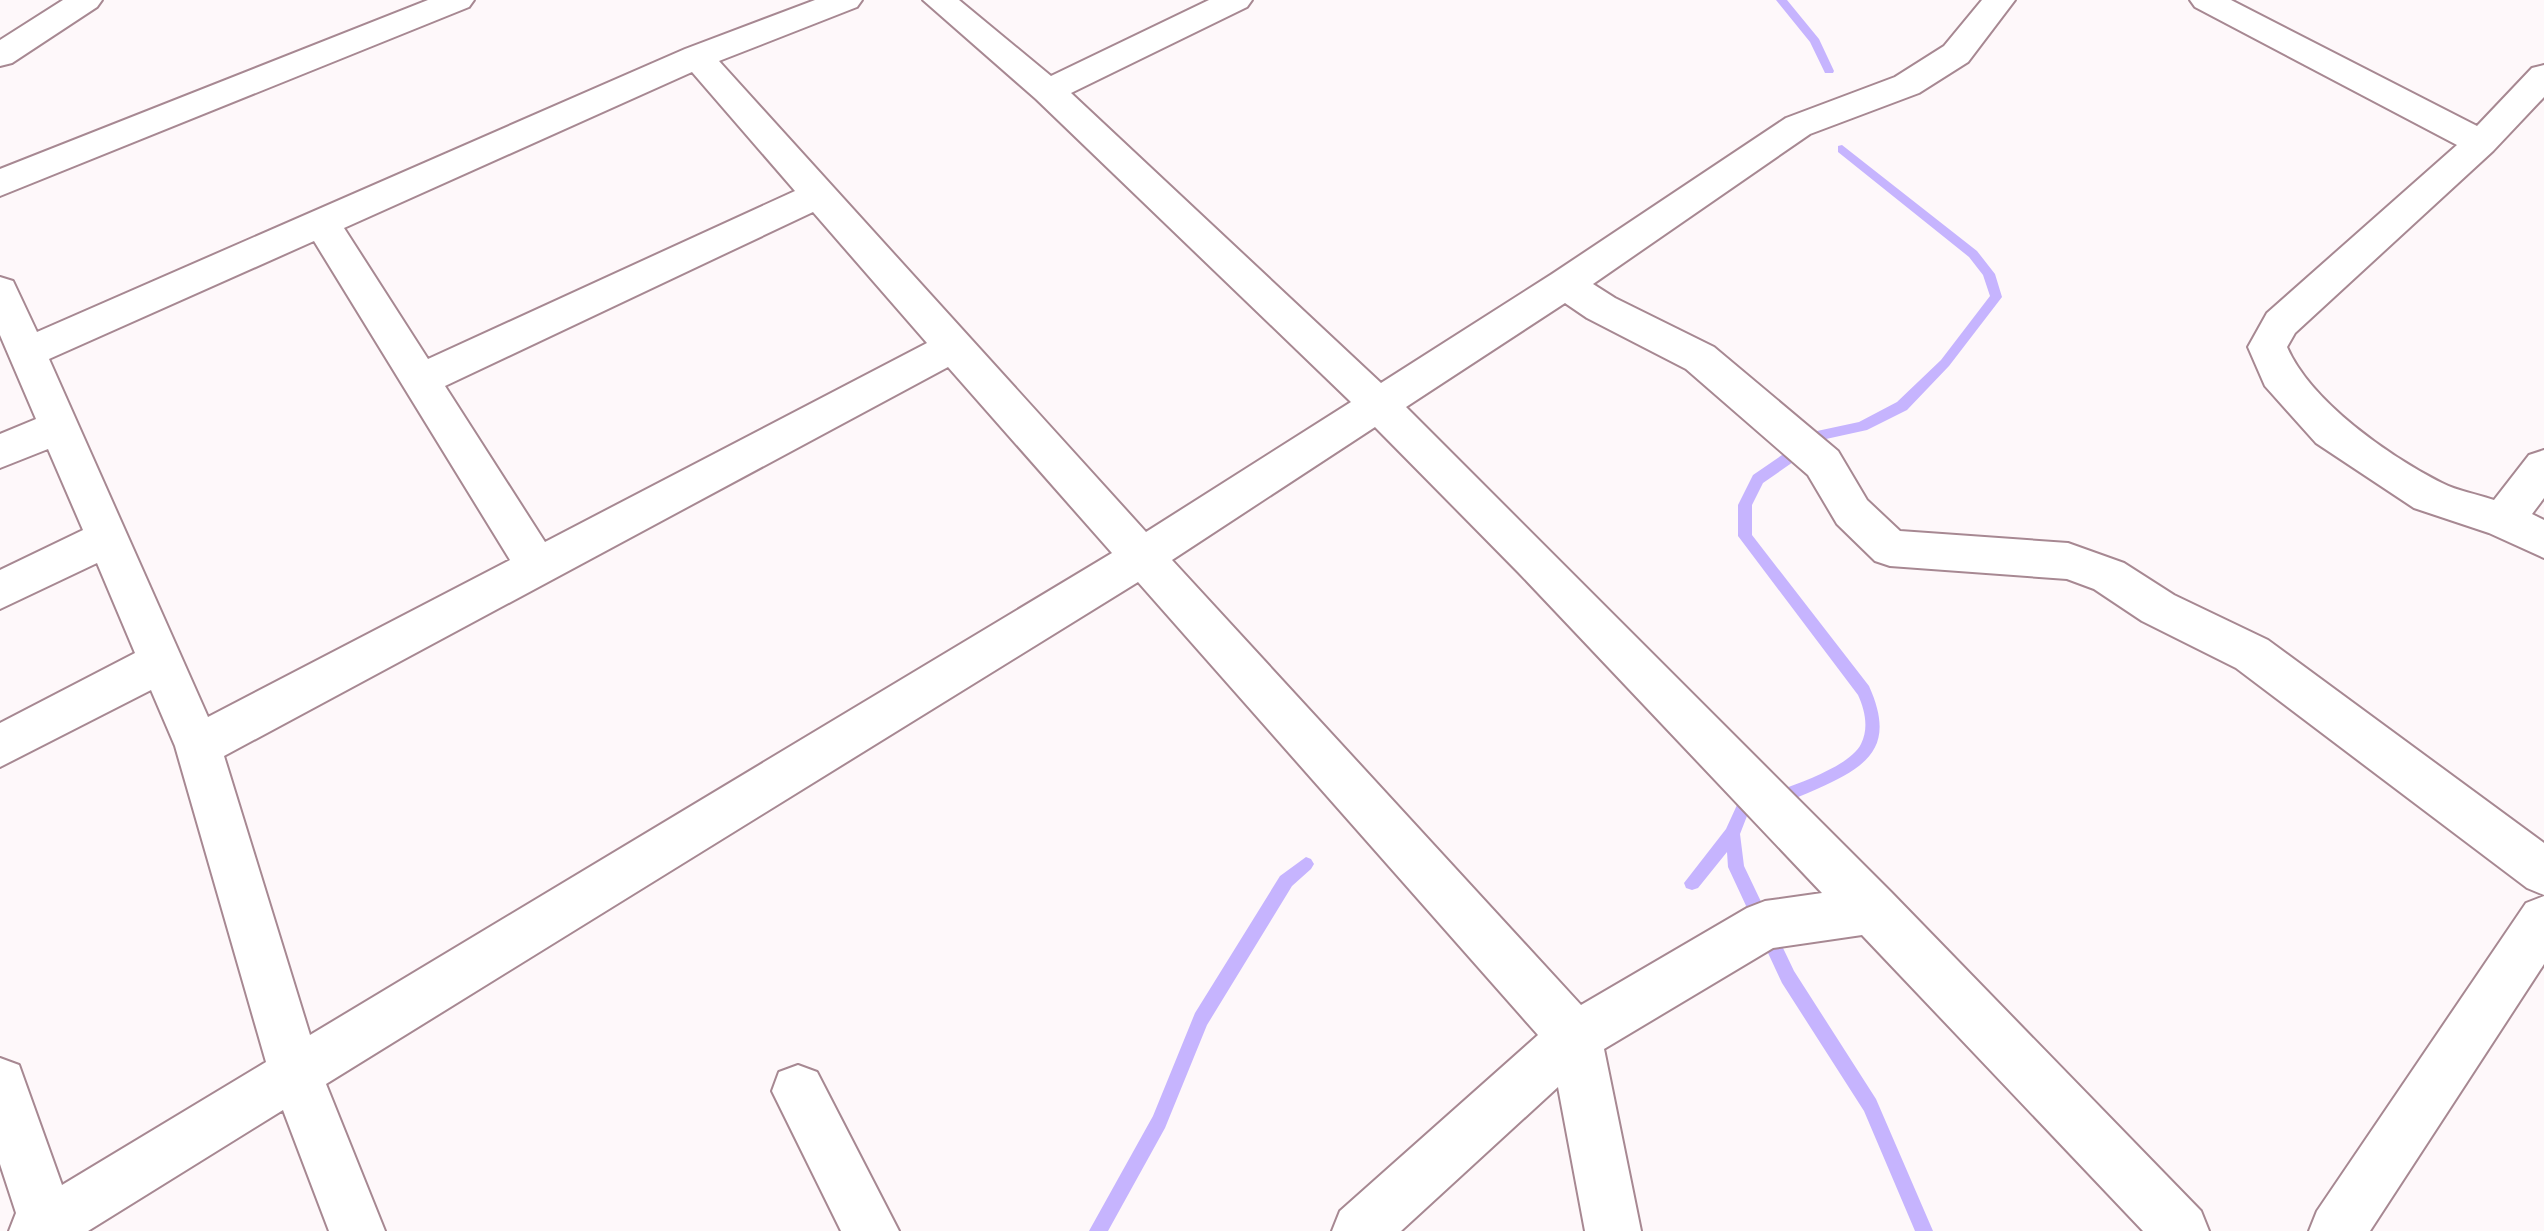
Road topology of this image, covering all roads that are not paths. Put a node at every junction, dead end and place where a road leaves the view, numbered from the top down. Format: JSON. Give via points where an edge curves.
{"nodes":[{"id":1,"x":86,"y":0,"type":"edge"},
{"id":2,"x":458,"y":0,"type":"edge"},
{"id":3,"x":846,"y":0,"type":"edge"},
{"id":4,"x":939,"y":0,"type":"edge"},
{"id":5,"x":1236,"y":0,"type":"edge"},
{"id":6,"x":1999,"y":0,"type":"edge"},
{"id":7,"x":2206,"y":0,"type":"edge"},
{"id":8,"x":0,"y":55,"type":"edge"},
{"id":9,"x":697,"y":57,"type":"junction"},
{"id":10,"x":2544,"y":76,"type":"edge"},
{"id":11,"x":1048,"y":91,"type":"junction"},
{"id":12,"x":2481,"y":143,"type":"junction"},
{"id":13,"x":0,"y":183,"type":"edge"},
{"id":14,"x":818,"y":195,"type":"junction"},
{"id":15,"x":322,"y":223,"type":"junction"},
{"id":16,"x":1565,"y":284,"type":"junction"},
{"id":17,"x":0,"y":291,"type":"edge"},
{"id":18,"x":953,"y":347,"type":"junction"},
{"id":19,"x":28,"y":352,"type":"junction"},
{"id":20,"x":420,"y":380,"type":"junction"},
{"id":21,"x":1377,"y":403,"type":"junction"},
{"id":22,"x":60,"y":426,"type":"junction"},
{"id":23,"x":0,"y":452,"type":"edge"},
{"id":24,"x":2544,"y":467,"type":"edge"},
{"id":25,"x":2503,"y":520,"type":"junction"},
{"id":26,"x":106,"y":538,"type":"junction"},
{"id":27,"x":2544,"y":540,"type":"edge"},
{"id":28,"x":1142,"y":557,"type":"junction"},
{"id":29,"x":537,"y":567,"type":"junction"},
{"id":30,"x":0,"y":591,"type":"edge"},
{"id":31,"x":161,"y":662,"type":"junction"},
{"id":32,"x":0,"y":746,"type":"edge"},
{"id":33,"x":198,"y":746,"type":"junction"},
{"id":34,"x":2544,"y":872,"type":"edge"},
{"id":35,"x":1873,"y":909,"type":"junction"},
{"id":36,"x":2544,"y":920,"type":"edge"},
{"id":37,"x":1575,"y":1037,"type":"junction"},
{"id":38,"x":295,"y":1072,"type":"junction"},
{"id":39,"x":0,"y":1084,"type":"edge"},
{"id":40,"x":798,"y":1091,"type":"dead end"},
{"id":41,"x":42,"y":1228,"type":"edge"},
{"id":42,"x":357,"y":1231,"type":"edge"},
{"id":43,"x":871,"y":1231,"type":"edge"},
{"id":44,"x":1360,"y":1231,"type":"edge"},
{"id":45,"x":1613,"y":1231,"type":"edge"},
{"id":46,"x":2181,"y":1231,"type":"edge"},
{"id":47,"x":2337,"y":1231,"type":"edge"}],
"edges":[{"from":1,"to":8,"type":"street"},
{"from":2,"to":13,"type":"street"},
{"from":3,"to":9,"type":"street"},
{"from":4,"to":11,"type":"street"},
{"from":5,"to":11,"type":"street"},
{"from":6,"to":16,"type":"street","via":[[1956,54],[1907,85],[1798,126]]},
{"from":7,"to":12,"type":"street"},
{"from":9,"to":14,"type":"street"},
{"from":9,"to":15,"type":"street"},
{"from":10,"to":12,"type":"street"},
{"from":11,"to":21,"type":"street"},
{"from":12,"to":25,"type":"street","via":[[2281,323],[2267,347],[2279,375],[2330,432],[2429,496]]},
{"from":14,"to":18,"type":"street"},
{"from":14,"to":20,"type":"street"},
{"from":15,"to":19,"type":"street"},
{"from":15,"to":20,"type":"street"},
{"from":16,"to":21,"type":"street"},
{"from":16,"to":34,"type":"street","via":[[1700,358],[1823,463],[1852,512],[1890,548],[2068,561],[2109,576],[2158,608],[2252,654]]},
{"from":17,"to":19,"type":"street"},
{"from":18,"to":28,"type":"street"},
{"from":18,"to":29,"type":"street"},
{"from":19,"to":22,"type":"street"},
{"from":20,"to":29,"type":"street"},
{"from":21,"to":28,"type":"street"},
{"from":21,"to":35,"type":"street"},
{"from":22,"to":23,"type":"street"},
{"from":22,"to":26,"type":"street"},
{"from":24,"to":25,"type":"street"},
{"from":25,"to":27,"type":"street"},
{"from":26,"to":30,"type":"street"},
{"from":26,"to":31,"type":"street"},
{"from":28,"to":37,"type":"street"},
{"from":28,"to":38,"type":"street"},
{"from":29,"to":33,"type":"street"},
{"from":31,"to":32,"type":"street"},
{"from":31,"to":33,"type":"street"},
{"from":33,"to":38,"type":"street"},
{"from":35,"to":37,"type":"street","via":[[1765,925]]},
{"from":35,"to":46,"type":"street"},
{"from":36,"to":47,"type":"street"},
{"from":37,"to":44,"type":"street"},
{"from":37,"to":45,"type":"street"},
{"from":38,"to":41,"type":"street"},
{"from":38,"to":42,"type":"street"},
{"from":39,"to":41,"type":"street"},
{"from":40,"to":43,"type":"street"}]}
